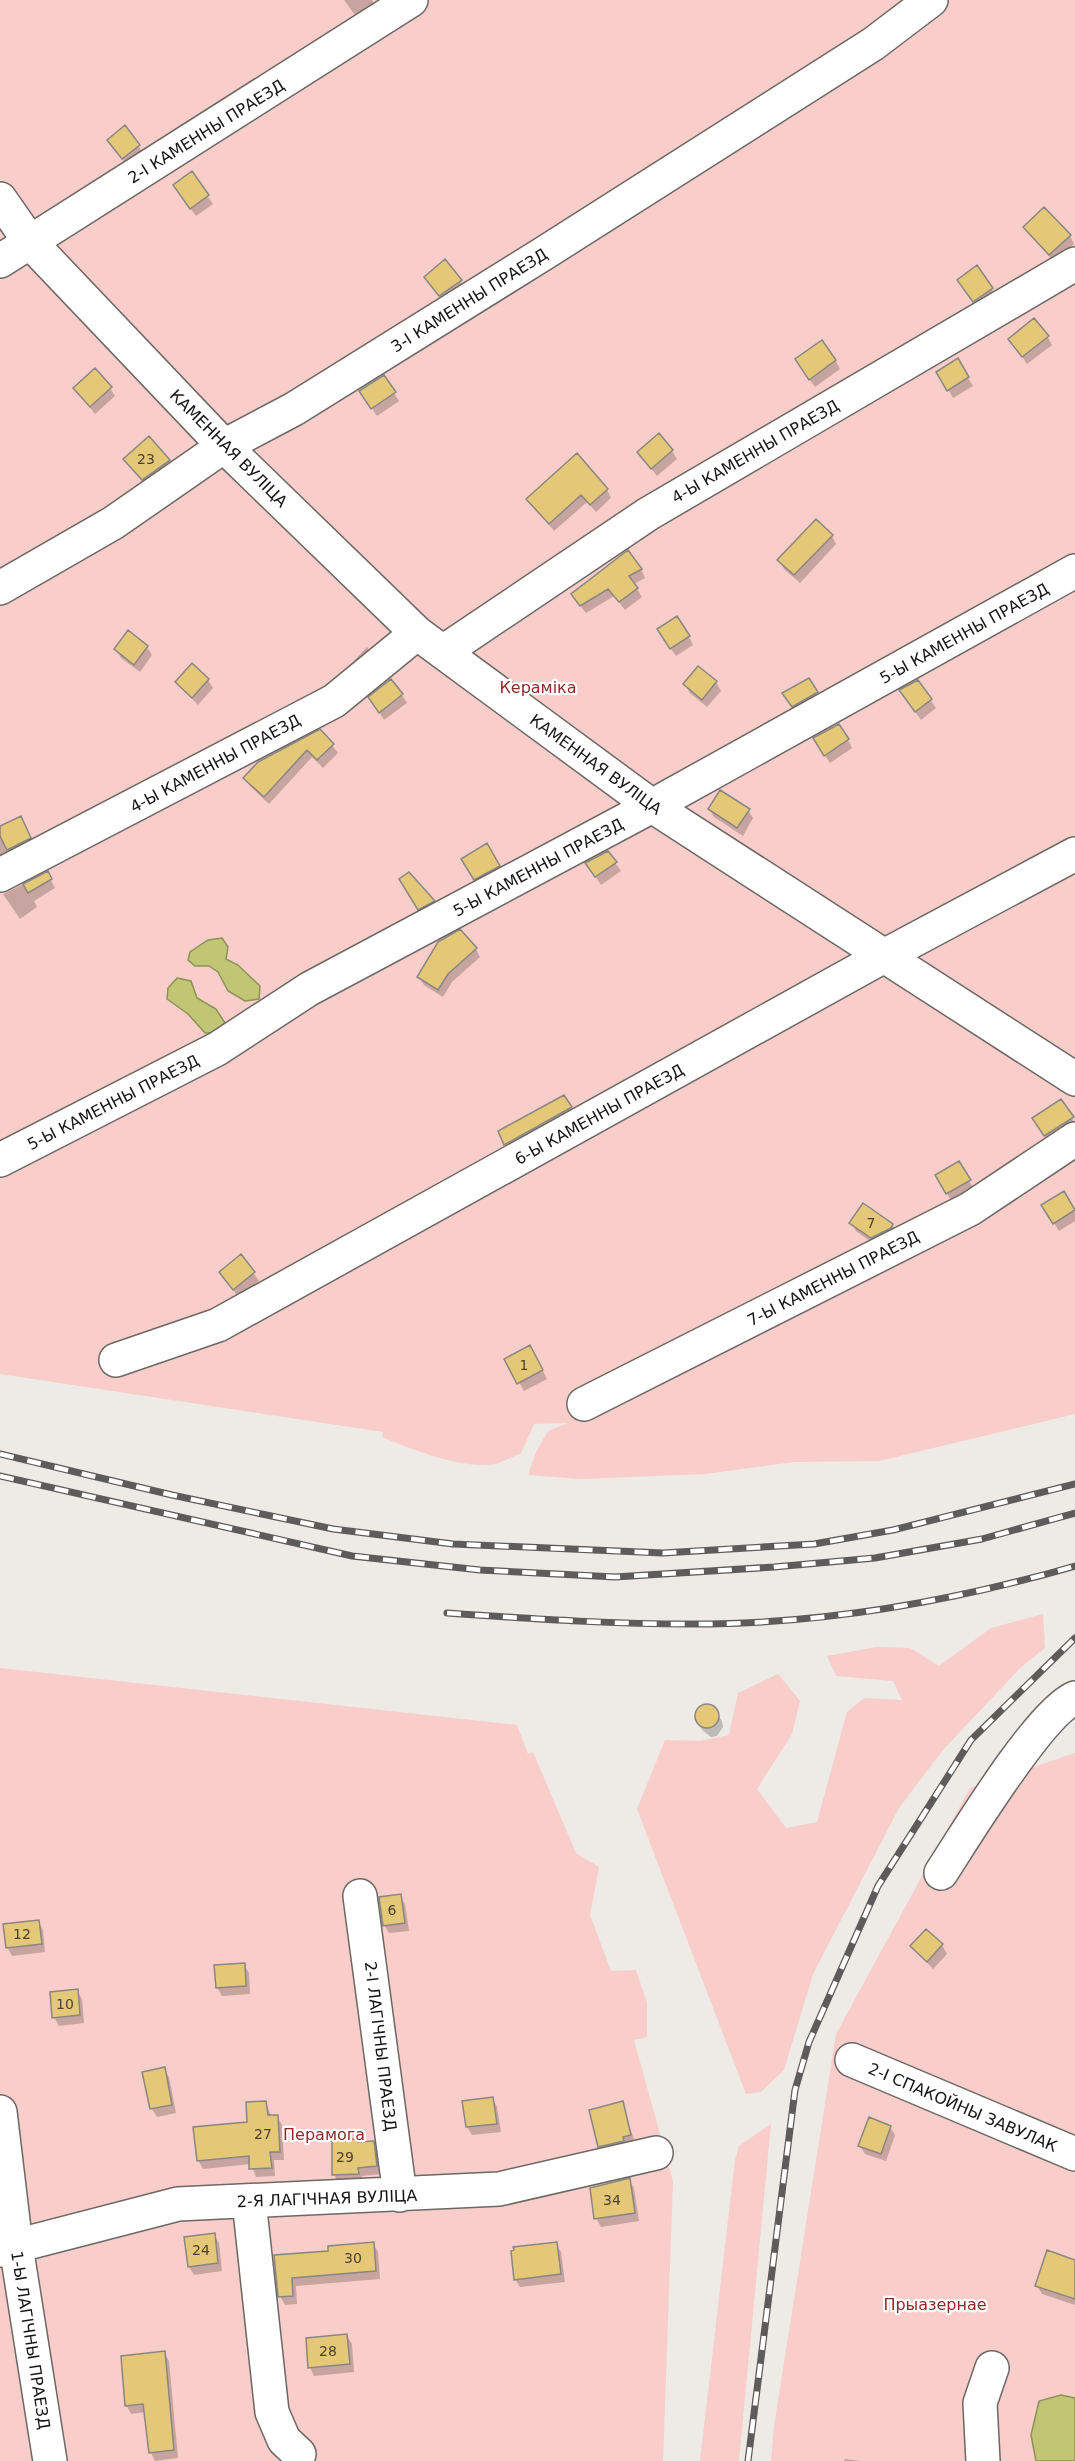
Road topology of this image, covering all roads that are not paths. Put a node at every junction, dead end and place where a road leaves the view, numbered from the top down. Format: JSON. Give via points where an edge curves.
{"nodes":[{"id":1,"x":411,"y":0,"type":"edge"},
{"id":2,"x":931,"y":0,"type":"edge"},
{"id":3,"x":0,"y":199,"type":"edge"},
{"id":4,"x":30,"y":242,"type":"junction"},
{"id":5,"x":0,"y":261,"type":"edge"},
{"id":6,"x":1075,"y":264,"type":"edge"},
{"id":7,"x":224,"y":446,"type":"junction"},
{"id":8,"x":1075,"y":571,"type":"edge"},
{"id":9,"x":0,"y":588,"type":"edge"},
{"id":10,"x":417,"y":633,"type":"junction"},
{"id":11,"x":443,"y":652,"type":"junction"},
{"id":12,"x":652,"y":806,"type":"junction"},
{"id":13,"x":1075,"y":854,"type":"edge"},
{"id":14,"x":0,"y":875,"type":"edge"},
{"id":15,"x":884,"y":956,"type":"junction"},
{"id":16,"x":1075,"y":1079,"type":"edge"},
{"id":17,"x":1075,"y":1139,"type":"edge"},
{"id":18,"x":0,"y":1160,"type":"edge"},
{"id":19,"x":116,"y":1360,"type":"dead end"},
{"id":20,"x":584,"y":1404,"type":"dead end"},
{"id":21,"x":1075,"y":1698,"type":"edge"},
{"id":22,"x":941,"y":1873,"type":"dead end"},
{"id":23,"x":360,"y":1896,"type":"dead end"},
{"id":24,"x":852,"y":2060,"type":"dead end"},
{"id":25,"x":0,"y":2112,"type":"edge"},
{"id":26,"x":656,"y":2153,"type":"dead end"},
{"id":27,"x":1075,"y":2154,"type":"edge"},
{"id":28,"x":400,"y":2195,"type":"junction"},
{"id":29,"x":249,"y":2201,"type":"junction"},
{"id":30,"x":8,"y":2248,"type":"edge"},
{"id":31,"x":992,"y":2368,"type":"dead end"},
{"id":32,"x":299,"y":2454,"type":"dead end"},
{"id":33,"x":50,"y":2461,"type":"edge"},
{"id":34,"x":983,"y":2461,"type":"edge"}],
"edges":[{"from":1,"to":4,"type":"lane","name":"2-І КАМЕННЫ ПРАЕЗД"},
{"from":2,"to":7,"type":"lane","name":"3-І КАМЕННЫ ПРАЕЗД","via":[[873,44],[546,252],[294,409]]},
{"from":3,"to":4,"type":"lane","name":"КАМЕННАЯ ВУЛІЦА"},
{"from":4,"to":5,"type":"lane","name":"2-І КАМЕННЫ ПРАЕЗД"},
{"from":4,"to":7,"type":"lane","name":"КАМЕННАЯ ВУЛІЦА"},
{"from":6,"to":11,"type":"lane","name":"4-Ы КАМЕННЫ ПРАЕЗД","via":[[648,514]]},
{"from":7,"to":9,"type":"lane","name":"3-І КАМЕННЫ ПРАЕЗД","via":[[113,524]]},
{"from":7,"to":10,"type":"lane","name":"КАМЕННАЯ ВУЛІЦА"},
{"from":8,"to":12,"type":"lane","name":"5-Ы КАМЕННЫ ПРАЕЗД"},
{"from":10,"to":11,"type":"lane","name":"КАМЕННАЯ ВУЛІЦА"},
{"from":10,"to":14,"type":"lane","name":"4-Ы КАМЕННЫ ПРАЕЗД","via":[[334,701]]},
{"from":11,"to":12,"type":"lane","name":"КАМЕННАЯ ВУЛІЦА"},
{"from":12,"to":15,"type":"lane","name":"КАМЕННАЯ ВУЛІЦА"},
{"from":12,"to":18,"type":"lane","name":"5-Ы КАМЕННЫ ПРАЕЗД","via":[[309,990],[217,1049]]},
{"from":13,"to":15,"type":"lane","name":"6-Ы КАМЕННЫ ПРАЕЗД"},
{"from":15,"to":16,"type":"lane","name":"КАМЕННАЯ ВУЛІЦА"},
{"from":15,"to":19,"type":"lane","name":"6-Ы КАМЕННЫ ПРАЕЗД","via":[[218,1325]]},
{"from":17,"to":20,"type":"lane","name":"7-Ы КАМЕННЫ ПРАЕЗД","via":[[970,1209]]},
{"from":21,"to":22,"type":"lane","via":[[1063,1702],[1041,1728]]},
{"from":23,"to":28,"type":"lane","name":"2-І ЛАГІЧНЫ ПРАЕЗД"},
{"from":24,"to":27,"type":"lane","name":"2-І СПАКОЙНЫ ЗАВУЛАК"},
{"from":25,"to":30,"type":"lane","name":"1-Ы ЛАГІЧНЫ ПРАЕЗД"},
{"from":26,"to":28,"type":"lane","name":"2-Я ЛАГІЧНАЯ ВУЛІЦА","via":[[499,2189]]},
{"from":28,"to":29,"type":"lane","name":"2-Я ЛАГІЧНАЯ ВУЛІЦА"},
{"from":29,"to":30,"type":"lane","name":"2-Я ЛАГІЧНАЯ ВУЛІЦА","via":[[178,2204]]},
{"from":29,"to":32,"type":"lane","via":[[272,2412],[284,2440]]},
{"from":30,"to":33,"type":"lane","name":"1-Ы ЛАГІЧНЫ ПРАЕЗД"},
{"from":31,"to":34,"type":"lane","via":[[980,2403]]}]}
